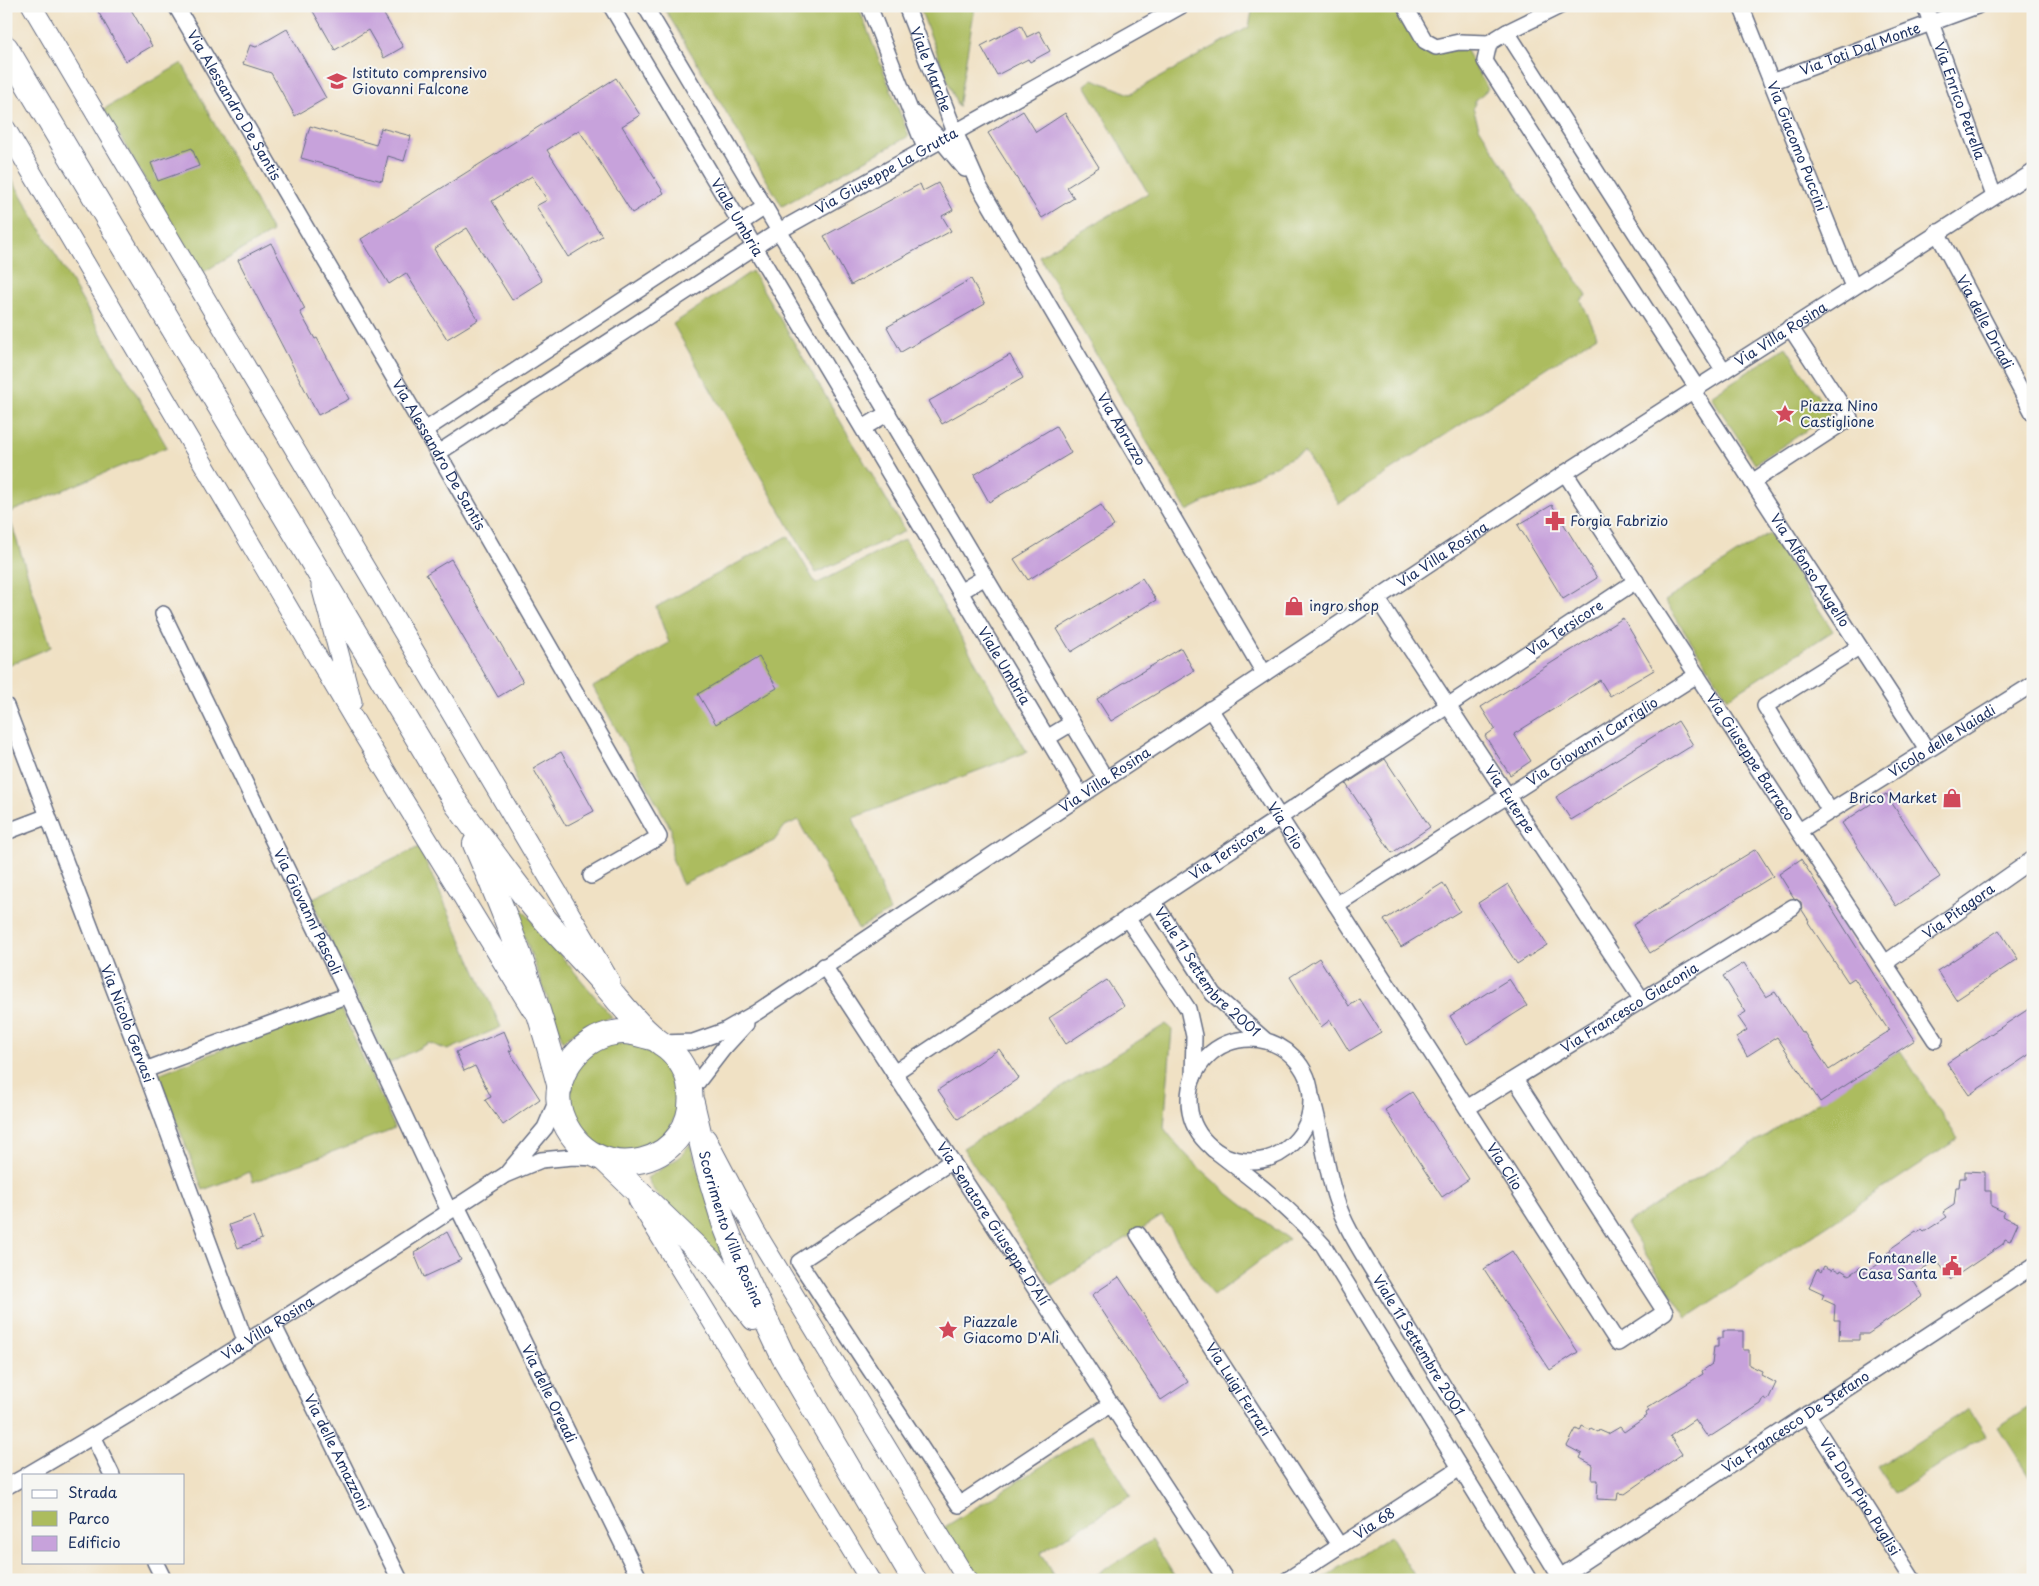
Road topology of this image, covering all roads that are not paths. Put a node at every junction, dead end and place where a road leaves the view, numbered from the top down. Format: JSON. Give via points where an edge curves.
{"nodes":[{"id":1,"x":32,"y":6,"type":"edge"},
{"id":2,"x":176,"y":6,"type":"edge"},
{"id":3,"x":611,"y":6,"type":"edge"},
{"id":4,"x":645,"y":6,"type":"edge"},
{"id":5,"x":869,"y":6,"type":"edge"},
{"id":6,"x":906,"y":6,"type":"edge"},
{"id":7,"x":1181,"y":6,"type":"edge"},
{"id":8,"x":1405,"y":6,"type":"edge"},
{"id":9,"x":1560,"y":6,"type":"edge"},
{"id":10,"x":1741,"y":6,"type":"edge"},
{"id":11,"x":1925,"y":6,"type":"edge"},
{"id":12,"x":1977,"y":6,"type":"edge"},
{"id":13,"x":1931,"y":23,"type":"junction"},
{"id":14,"x":1507,"y":32,"type":"junction"},
{"id":15,"x":1489,"y":43,"type":"junction"},
{"id":16,"x":6,"y":48,"type":"edge"},
{"id":17,"x":1771,"y":82,"type":"junction"},
{"id":18,"x":906,"y":102,"type":"junction"},
{"id":19,"x":6,"y":129,"type":"edge"},
{"id":20,"x":955,"y":132,"type":"junction"},
{"id":21,"x":941,"y":140,"type":"junction"},
{"id":22,"x":925,"y":148,"type":"junction"},
{"id":23,"x":2033,"y":172,"type":"edge"},
{"id":24,"x":979,"y":186,"type":"junction"},
{"id":25,"x":1994,"y":196,"type":"junction"},
{"id":26,"x":765,"y":208,"type":"junction"},
{"id":27,"x":740,"y":224,"type":"junction"},
{"id":28,"x":779,"y":231,"type":"junction"},
{"id":29,"x":1937,"y":232,"type":"junction"},
{"id":30,"x":754,"y":247,"type":"junction"},
{"id":31,"x":1853,"y":287,"type":"junction"},
{"id":32,"x":585,"y":325,"type":"junction"},
{"id":33,"x":1790,"y":327,"type":"junction"},
{"id":34,"x":600,"y":347,"type":"junction"},
{"id":35,"x":1724,"y":371,"type":"junction"},
{"id":36,"x":1695,"y":390,"type":"junction"},
{"id":37,"x":2033,"y":412,"type":"edge"},
{"id":38,"x":888,"y":413,"type":"junction"},
{"id":39,"x":863,"y":428,"type":"junction"},
{"id":40,"x":425,"y":430,"type":"junction"},
{"id":41,"x":438,"y":453,"type":"junction"},
{"id":42,"x":1566,"y":473,"type":"junction"},
{"id":43,"x":1752,"y":482,"type":"junction"},
{"id":44,"x":317,"y":570,"type":"junction"},
{"id":45,"x":985,"y":577,"type":"junction"},
{"id":46,"x":1636,"y":581,"type":"junction"},
{"id":47,"x":960,"y":592,"type":"junction"},
{"id":48,"x":1377,"y":598,"type":"junction"},
{"id":49,"x":163,"y":614,"type":"dead end"},
{"id":50,"x":1859,"y":647,"type":"junction"},
{"id":51,"x":1264,"y":673,"type":"junction"},
{"id":52,"x":1697,"y":675,"type":"junction"},
{"id":53,"x":2033,"y":684,"type":"edge"},
{"id":54,"x":6,"y":706,"type":"edge"},
{"id":55,"x":1448,"y":706,"type":"junction"},
{"id":56,"x":1210,"y":709,"type":"junction"},
{"id":57,"x":1072,"y":723,"type":"junction"},
{"id":58,"x":358,"y":726,"type":"junction"},
{"id":59,"x":1047,"y":738,"type":"junction"},
{"id":60,"x":1927,"y":750,"type":"junction"},
{"id":61,"x":1105,"y":778,"type":"junction"},
{"id":62,"x":1081,"y":795,"type":"junction"},
{"id":63,"x":1507,"y":795,"type":"junction"},
{"id":64,"x":458,"y":806,"type":"junction"},
{"id":65,"x":1830,"y":811,"type":"junction"},
{"id":66,"x":48,"y":816,"type":"junction"},
{"id":67,"x":1280,"y":817,"type":"junction"},
{"id":68,"x":1799,"y":831,"type":"junction"},
{"id":69,"x":6,"y":832,"type":"edge"},
{"id":70,"x":2033,"y":859,"type":"edge"},
{"id":71,"x":591,"y":876,"type":"dead end"},
{"id":72,"x":1153,"y":901,"type":"junction"},
{"id":73,"x":1336,"y":904,"type":"junction"},
{"id":74,"x":1793,"y":907,"type":"dead end"},
{"id":75,"x":1127,"y":918,"type":"junction"},
{"id":76,"x":1885,"y":963,"type":"junction"},
{"id":77,"x":824,"y":966,"type":"junction"},
{"id":78,"x":348,"y":995,"type":"junction"},
{"id":79,"x":1642,"y":1000,"type":"junction"},
{"id":80,"x":629,"y":1012,"type":"junction"},
{"id":81,"x":757,"y":1012,"type":"junction"},
{"id":82,"x":545,"y":1033,"type":"junction"},
{"id":83,"x":1265,"y":1040,"type":"junction"},
{"id":84,"x":1935,"y":1040,"type":"dead end"},
{"id":85,"x":657,"y":1041,"type":"junction"},
{"id":86,"x":145,"y":1070,"type":"junction"},
{"id":87,"x":894,"y":1073,"type":"junction"},
{"id":88,"x":1193,"y":1078,"type":"junction"},
{"id":89,"x":1514,"y":1078,"type":"junction"},
{"id":90,"x":559,"y":1092,"type":"junction"},
{"id":91,"x":1312,"y":1098,"type":"junction"},
{"id":92,"x":692,"y":1102,"type":"junction"},
{"id":93,"x":1467,"y":1108,"type":"junction"},
{"id":94,"x":1213,"y":1149,"type":"junction"},
{"id":95,"x":603,"y":1160,"type":"junction"},
{"id":96,"x":952,"y":1161,"type":"junction"},
{"id":97,"x":505,"y":1175,"type":"junction"},
{"id":98,"x":627,"y":1181,"type":"junction"},
{"id":99,"x":453,"y":1209,"type":"junction"},
{"id":100,"x":1138,"y":1234,"type":"dead end"},
{"id":101,"x":2033,"y":1266,"type":"edge"},
{"id":102,"x":274,"y":1326,"type":"junction"},
{"id":103,"x":246,"y":1342,"type":"junction"},
{"id":104,"x":783,"y":1356,"type":"junction"},
{"id":105,"x":1111,"y":1404,"type":"junction"},
{"id":106,"x":1807,"y":1414,"type":"junction"},
{"id":107,"x":93,"y":1436,"type":"junction"},
{"id":108,"x":1460,"y":1468,"type":"junction"},
{"id":109,"x":29,"y":1474,"type":"edge"},
{"id":110,"x":112,"y":1474,"type":"edge"},
{"id":111,"x":22,"y":1478,"type":"edge"},
{"id":112,"x":6,"y":1487,"type":"edge"},
{"id":113,"x":1338,"y":1545,"type":"junction"},
{"id":114,"x":953,"y":1555,"type":"junction"},
{"id":115,"x":156,"y":1564,"type":"edge"},
{"id":116,"x":1561,"y":1578,"type":"edge"},
{"id":117,"x":164,"y":1580,"type":"edge"},
{"id":118,"x":400,"y":1580,"type":"edge"},
{"id":119,"x":640,"y":1580,"type":"edge"},
{"id":120,"x":870,"y":1580,"type":"edge"},
{"id":121,"x":914,"y":1580,"type":"edge"},
{"id":122,"x":959,"y":1580,"type":"edge"},
{"id":123,"x":967,"y":1580,"type":"edge"},
{"id":124,"x":1226,"y":1580,"type":"edge"},
{"id":125,"x":1287,"y":1580,"type":"edge"},
{"id":126,"x":1529,"y":1580,"type":"edge"},
{"id":127,"x":1913,"y":1580,"type":"edge"}],
"edges":[{"from":1,"to":80,"type":"street"},
{"from":2,"to":40,"type":"street","name":"Via Alessandro De Santis"},
{"from":3,"to":27,"type":"street","name":"Viale Umbria"},
{"from":4,"to":26,"type":"street","name":"Viale Umbria"},
{"from":5,"to":18,"type":"street","name":"Viale Marche"},
{"from":6,"to":20,"type":"street","name":"Viale Marche"},
{"from":7,"to":20,"type":"street","name":"Via Giuseppe La Grutta"},
{"from":8,"to":15,"type":"street","via":[[1425,41],[1436,47],[1459,42]]},
{"from":9,"to":14,"type":"street"},
{"from":10,"to":17,"type":"street","name":"Via Giacomo Puccini"},
{"from":11,"to":13,"type":"street","name":"Via Enrico Petrella"},
{"from":12,"to":13,"type":"street","name":"Via Toti Dal Monte"},
{"from":13,"to":17,"type":"street","name":"Via Toti Dal Monte"},
{"from":13,"to":25,"type":"street","name":"Via Enrico Petrella"},
{"from":14,"to":15,"type":"street"},
{"from":14,"to":35,"type":"street"},
{"from":15,"to":36,"type":"street","name":"Via Alfonso Augello","via":[[1485,61]]},
{"from":16,"to":44,"type":"main road"},
{"from":17,"to":31,"type":"street","name":"Via Giacomo Puccini"},
{"from":18,"to":21,"type":"street","name":"Viale Marche","via":[[919,120]]},
{"from":18,"to":22,"type":"street","name":"Viale Marche"},
{"from":19,"to":58,"type":"street"},
{"from":20,"to":21,"type":"street","name":"Via Giuseppe La Grutta"},
{"from":20,"to":24,"type":"street","name":"Via Abruzzo"},
{"from":21,"to":22,"type":"street","name":"Via Giuseppe La Grutta"},
{"from":21,"to":24,"type":"street","name":"Via Abruzzo"},
{"from":22,"to":28,"type":"street","name":"Via Giuseppe La Grutta"},
{"from":23,"to":25,"type":"street","name":"Via Villa Rosina"},
{"from":24,"to":51,"type":"street","name":"Via Abruzzo"},
{"from":25,"to":29,"type":"street","name":"Via Villa Rosina"},
{"from":26,"to":27,"type":"street"},
{"from":26,"to":28,"type":"street","name":"Viale Umbria"},
{"from":27,"to":30,"type":"street","name":"Viale Umbria"},
{"from":27,"to":32,"type":"street"},
{"from":28,"to":30,"type":"street","name":"Via Giuseppe La Grutta"},
{"from":28,"to":38,"type":"street","name":"Viale Umbria"},
{"from":29,"to":31,"type":"street","name":"Via Villa Rosina"},
{"from":29,"to":37,"type":"street","name":"Via delle Driadi"},
{"from":30,"to":34,"type":"street","name":"Via Giuseppe La Grutta"},
{"from":30,"to":39,"type":"street","name":"Viale Umbria"},
{"from":31,"to":33,"type":"street","name":"Via Villa Rosina"},
{"from":32,"to":34,"type":"street"},
{"from":32,"to":40,"type":"street"},
{"from":33,"to":35,"type":"street","name":"Via Villa Rosina"},
{"from":33,"to":43,"type":"street","via":[[1850,418]]},
{"from":34,"to":41,"type":"street","name":"Via Giuseppe La Grutta"},
{"from":35,"to":36,"type":"street","name":"Via Villa Rosina"},
{"from":36,"to":42,"type":"street","name":"Via Villa Rosina"},
{"from":36,"to":43,"type":"street","name":"Via Alfonso Augello"},
{"from":38,"to":39,"type":"street"},
{"from":38,"to":45,"type":"street","name":"Viale Umbria"},
{"from":39,"to":47,"type":"street","name":"Viale Umbria"},
{"from":40,"to":41,"type":"street","name":"Via Alessandro De Santis"},
{"from":41,"to":71,"type":"street","name":"Via Alessandro De Santis","via":[[659,837]]},
{"from":42,"to":46,"type":"street","name":"Via Giuseppe Barraco"},
{"from":42,"to":48,"type":"street","name":"Via Villa Rosina"},
{"from":43,"to":50,"type":"street","name":"Via Alfonso Augello"},
{"from":44,"to":58,"type":"street"},
{"from":44,"to":64,"type":"main road"},
{"from":45,"to":47,"type":"street"},
{"from":45,"to":57,"type":"street","name":"Viale Umbria"},
{"from":46,"to":52,"type":"street","name":"Via Giuseppe Barraco"},
{"from":46,"to":55,"type":"street","name":"Via Tersicore"},
{"from":47,"to":59,"type":"street","name":"Viale Umbria"},
{"from":48,"to":51,"type":"street","name":"Via Villa Rosina"},
{"from":48,"to":55,"type":"street","name":"Via Euterpe"},
{"from":49,"to":78,"type":"street","name":"Via Giovanni Pascoli"},
{"from":50,"to":60,"type":"street","name":"Via Alfonso Augello"},
{"from":50,"to":65,"type":"street","via":[[1765,706]]},
{"from":51,"to":56,"type":"street","name":"Via Villa Rosina"},
{"from":52,"to":63,"type":"street","name":"Via Giovanni Carriglio"},
{"from":52,"to":68,"type":"street","name":"Via Giuseppe Barraco"},
{"from":53,"to":60,"type":"street","name":"Vicolo delle Naiadi"},
{"from":54,"to":66,"type":"street","name":"Via Nicolò Gervasi"},
{"from":55,"to":63,"type":"street","name":"Via Euterpe"},
{"from":55,"to":67,"type":"street","name":"Via Tersicore"},
{"from":56,"to":61,"type":"street","name":"Via Villa Rosina"},
{"from":56,"to":67,"type":"street","name":"Via Clio"},
{"from":57,"to":59,"type":"street"},
{"from":57,"to":61,"type":"street","name":"Viale Umbria"},
{"from":58,"to":82,"type":"street"},
{"from":59,"to":62,"type":"street","name":"Viale Umbria"},
{"from":60,"to":65,"type":"street","name":"Vicolo delle Naiadi"},
{"from":61,"to":62,"type":"street","name":"Via Villa Rosina"},
{"from":62,"to":77,"type":"street","name":"Via Villa Rosina"},
{"from":63,"to":73,"type":"street","name":"Via Giovanni Carriglio"},
{"from":63,"to":79,"type":"street","name":"Via Euterpe"},
{"from":64,"to":80,"type":"main road","via":[[532,905]]},
{"from":64,"to":82,"type":"main road","via":[[502,903]]},
{"from":65,"to":68,"type":"street","name":"Vicolo delle Naiadi"},
{"from":66,"to":69,"type":"street"},
{"from":66,"to":86,"type":"street","name":"Via Nicolò Gervasi"},
{"from":67,"to":72,"type":"street","name":"Via Tersicore"},
{"from":67,"to":73,"type":"street","name":"Via Clio"},
{"from":68,"to":76,"type":"street","name":"Via Giuseppe Barraco"},
{"from":70,"to":76,"type":"street","name":"Via Pitagora"},
{"from":72,"to":75,"type":"street","name":"Via Tersicore"},
{"from":72,"to":83,"type":"street","name":"Viale 11 Settembre 2001","via":[[1213,994]]},
{"from":73,"to":93,"type":"street","name":"Via Clio"},
{"from":74,"to":79,"type":"street","name":"Via Francesco Giaconia"},
{"from":75,"to":87,"type":"street","name":"Via Tersicore"},
{"from":75,"to":88,"type":"street","via":[[1188,1009],[1194,1036]]},
{"from":76,"to":84,"type":"street","name":"Via Giuseppe Barraco"},
{"from":77,"to":81,"type":"street","name":"Via Villa Rosina"},
{"from":77,"to":87,"type":"street","name":"Via Senatore Giuseppe D'Alí"},
{"from":78,"to":86,"type":"street"},
{"from":78,"to":99,"type":"street","name":"Via Giovanni Pascoli"},
{"from":79,"to":89,"type":"street","name":"Via Francesco Giaconia"},
{"from":80,"to":85,"type":"main road"},
{"from":81,"to":85,"type":"street","name":"Via Villa Rosina","via":[[724,1031],[693,1042]]},
{"from":81,"to":92,"type":"street","name":"Via Villa Rosina","via":[[723,1049]]},
{"from":82,"to":90,"type":"main road"},
{"from":83,"to":88,"type":"street","via":[[1243,1039],[1222,1045],[1204,1059]]},
{"from":83,"to":91,"type":"street","via":[[1283,1048],[1298,1061],[1308,1078]]},
{"from":85,"to":90,"type":"main road","via":[[635,1033],[614,1033],[594,1039],[578,1052],[566,1069]]},
{"from":85,"to":92,"type":"main road","via":[[683,1066]]},
{"from":86,"to":103,"type":"street","name":"Via Nicolò Gervasi"},
{"from":87,"to":96,"type":"street","name":"Via Senatore Giuseppe D'Alí"},
{"from":88,"to":94,"type":"street","via":[[1189,1097],[1191,1117],[1200,1135]]},
{"from":89,"to":93,"type":"street","name":"Via Francesco Giaconia"},
{"from":89,"to":93,"type":"street","name":"Via Clio","via":[[1665,1312],[1618,1343]]},
{"from":90,"to":95,"type":"main road","via":[[560,1111],[570,1133],[586,1151]]},
{"from":90,"to":97,"type":"street","name":"Via Villa Rosina","via":[[545,1128]]},
{"from":91,"to":94,"type":"street","via":[[1309,1117],[1301,1135],[1278,1154],[1250,1162],[1231,1158]]},
{"from":91,"to":116,"type":"street","name":"Viale 11 Settembre 2001","via":[[1324,1160],[1346,1224]]},
{"from":92,"to":95,"type":"main road","via":[[684,1126],[665,1150],[637,1162],[621,1164]]},
{"from":92,"to":104,"type":"main road","name":"Scorrimento Villa Rosina","via":[[724,1223]]},
{"from":92,"to":114,"type":"street","via":[[755,1231]]},
{"from":94,"to":108,"type":"street","name":"Viale 11 Settembre 2001","via":[[1276,1198],[1323,1245]]},
{"from":95,"to":97,"type":"street","name":"Via Villa Rosina","via":[[573,1157],[541,1160]]},
{"from":95,"to":98,"type":"main road","name":"Scorrimento Villa Rosina"},
{"from":96,"to":105,"type":"street","name":"Via Senatore Giuseppe D'Alí"},
{"from":96,"to":105,"type":"street","via":[[799,1262],[959,1505]]},
{"from":97,"to":99,"type":"street","name":"Via Villa Rosina"},
{"from":98,"to":104,"type":"main road","name":"Scorrimento Villa Rosina","via":[[712,1263]]},
{"from":98,"to":120,"type":"street"},
{"from":99,"to":102,"type":"street","name":"Via Villa Rosina"},
{"from":99,"to":119,"type":"street","name":"Via delle Oreadi"},
{"from":100,"to":113,"type":"street","name":"Via Luigi Ferrari"},
{"from":101,"to":106,"type":"street","name":"Via Francesco De Stefano"},
{"from":102,"to":103,"type":"street","name":"Via Villa Rosina"},
{"from":102,"to":118,"type":"street","name":"Via delle Amazzoni"},
{"from":103,"to":107,"type":"street","name":"Via Villa Rosina"},
{"from":104,"to":121,"type":"main road","name":"Scorrimento Villa Rosina"},
{"from":105,"to":124,"type":"street","name":"Via Senatore Giuseppe D'Alí"},
{"from":106,"to":116,"type":"street","name":"Via Francesco De Stefano"},
{"from":106,"to":127,"type":"street","name":"Via Don Pino Puglisi"},
{"from":107,"to":109,"type":"street","name":"Via Villa Rosina"},
{"from":107,"to":110,"type":"street"},
{"from":108,"to":113,"type":"street","name":"Via 68"},
{"from":108,"to":126,"type":"street","name":"Viale 11 Settembre 2001"},
{"from":111,"to":112,"type":"street"},
{"from":113,"to":125,"type":"street","name":"Via 68"},
{"from":114,"to":122,"type":"street"},
{"from":114,"to":123,"type":"street"},
{"from":115,"to":117,"type":"street"}]}
